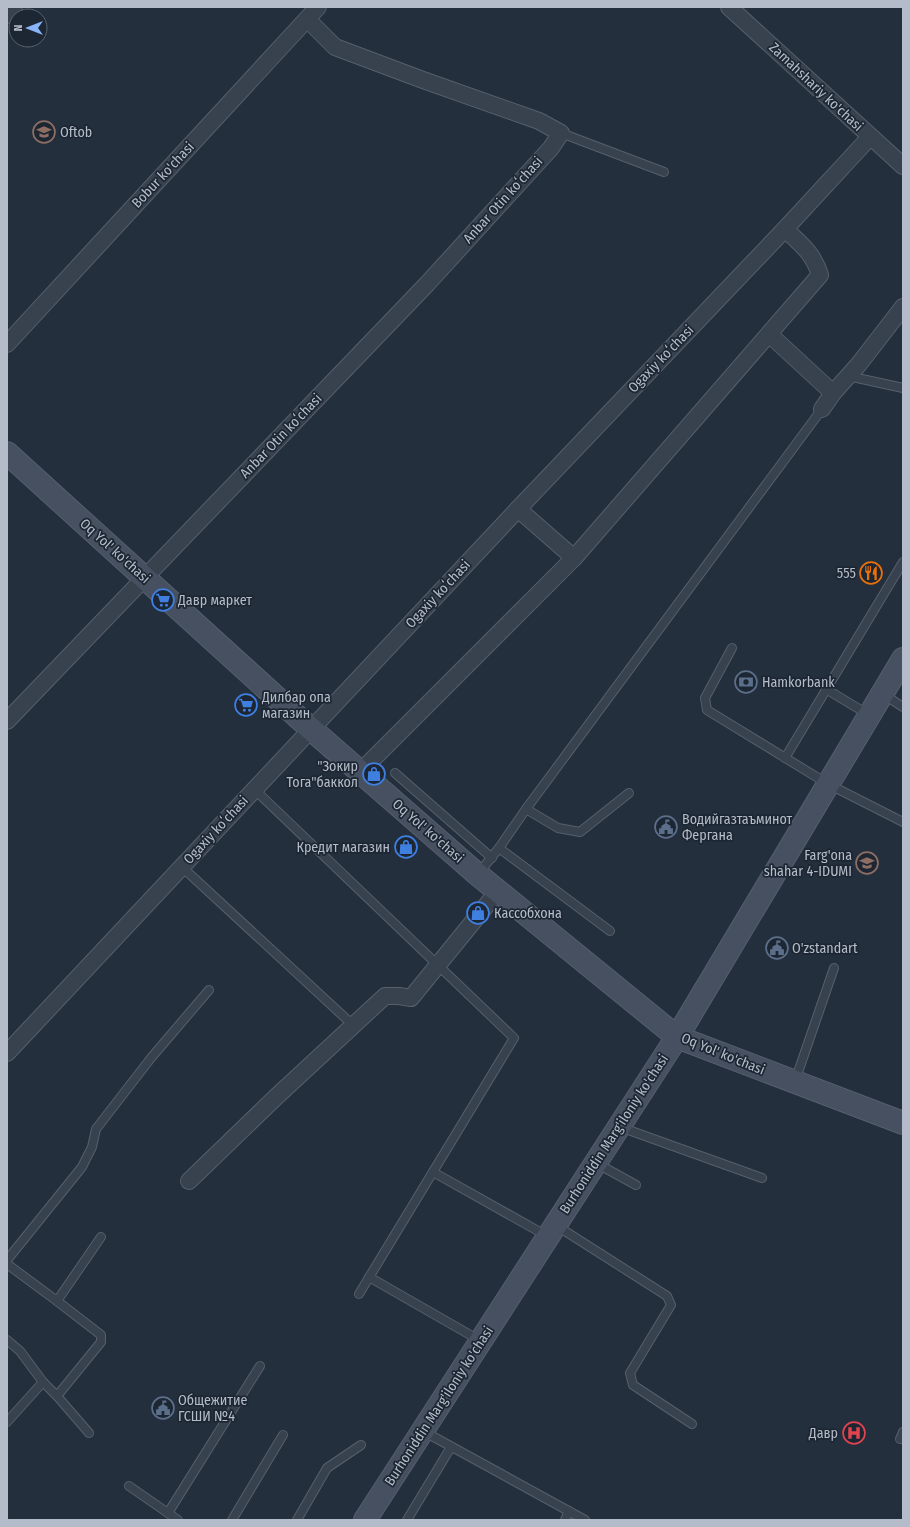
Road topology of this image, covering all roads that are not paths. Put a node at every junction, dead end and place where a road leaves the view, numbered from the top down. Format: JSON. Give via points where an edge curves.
{"nodes":[{"id":1,"x":14,"y":7,"type":"edge"},
{"id":2,"x":318,"y":7,"type":"edge"},
{"id":3,"x":729,"y":7,"type":"edge"},
{"id":4,"x":7,"y":15,"type":"edge"},
{"id":5,"x":307,"y":19,"type":"junction"},
{"id":6,"x":561,"y":133,"type":"junction"},
{"id":7,"x":870,"y":136,"type":"junction"},
{"id":8,"x":903,"y":166,"type":"edge"},
{"id":9,"x":664,"y":172,"type":"dead end"},
{"id":10,"x":785,"y":229,"type":"junction"},
{"id":11,"x":903,"y":307,"type":"edge"},
{"id":12,"x":769,"y":334,"type":"junction"},
{"id":13,"x":7,"y":344,"type":"edge"},
{"id":14,"x":848,"y":376,"type":"junction"},
{"id":15,"x":903,"y":388,"type":"edge"},
{"id":16,"x":833,"y":393,"type":"junction"},
{"id":17,"x":822,"y":409,"type":"joint"},
{"id":18,"x":7,"y":453,"type":"edge"},
{"id":19,"x":518,"y":509,"type":"junction"},
{"id":20,"x":574,"y":558,"type":"junction"},
{"id":21,"x":903,"y":562,"type":"edge"},
{"id":22,"x":145,"y":578,"type":"junction"},
{"id":23,"x":732,"y":648,"type":"dead end"},
{"id":24,"x":903,"y":659,"type":"edge"},
{"id":25,"x":826,"y":689,"type":"junction"},
{"id":26,"x":882,"y":694,"type":"junction"},
{"id":27,"x":903,"y":707,"type":"edge"},
{"id":28,"x":869,"y":715,"type":"junction"},
{"id":29,"x":7,"y":721,"type":"edge"},
{"id":30,"x":311,"y":729,"type":"junction"},
{"id":31,"x":785,"y":758,"type":"junction"},
{"id":32,"x":360,"y":772,"type":"junction"},
{"id":33,"x":395,"y":773,"type":"dead end"},
{"id":34,"x":828,"y":784,"type":"junction"},
{"id":35,"x":254,"y":789,"type":"junction"},
{"id":36,"x":629,"y":793,"type":"dead end"},
{"id":37,"x":526,"y":809,"type":"junction"},
{"id":38,"x":903,"y":822,"type":"edge"},
{"id":39,"x":499,"y":848,"type":"junction"},
{"id":40,"x":492,"y":858,"type":"junction"},
{"id":41,"x":182,"y":867,"type":"junction"},
{"id":42,"x":477,"y":874,"type":"junction"},
{"id":43,"x":498,"y":891,"type":"junction"},
{"id":44,"x":610,"y":931,"type":"dead end"},
{"id":45,"x":438,"y":964,"type":"junction"},
{"id":46,"x":834,"y":968,"type":"dead end"},
{"id":47,"x":209,"y":990,"type":"dead end"},
{"id":48,"x":354,"y":1026,"type":"junction"},
{"id":49,"x":677,"y":1037,"type":"junction"},
{"id":50,"x":7,"y":1053,"type":"edge"},
{"id":51,"x":795,"y":1082,"type":"junction"},
{"id":52,"x":903,"y":1123,"type":"edge"},
{"id":53,"x":619,"y":1127,"type":"junction"},
{"id":54,"x":596,"y":1163,"type":"junction"},
{"id":55,"x":433,"y":1172,"type":"junction"},
{"id":56,"x":762,"y":1178,"type":"dead end"},
{"id":57,"x":189,"y":1181,"type":"dead end"},
{"id":58,"x":636,"y":1185,"type":"dead end"},
{"id":59,"x":552,"y":1231,"type":"junction"},
{"id":60,"x":102,"y":1237,"type":"dead end"},
{"id":61,"x":7,"y":1260,"type":"edge"},
{"id":62,"x":7,"y":1264,"type":"edge"},
{"id":63,"x":369,"y":1277,"type":"junction"},
{"id":64,"x":359,"y":1294,"type":"dead end"},
{"id":65,"x":57,"y":1301,"type":"junction"},
{"id":66,"x":7,"y":1340,"type":"edge"},
{"id":67,"x":481,"y":1341,"type":"junction"},
{"id":68,"x":260,"y":1366,"type":"dead end"},
{"id":69,"x":43,"y":1382,"type":"junction"},
{"id":70,"x":57,"y":1396,"type":"junction"},
{"id":71,"x":7,"y":1422,"type":"edge"},
{"id":72,"x":692,"y":1424,"type":"dead end"},
{"id":73,"x":422,"y":1431,"type":"junction"},
{"id":74,"x":89,"y":1433,"type":"dead end"},
{"id":75,"x":283,"y":1435,"type":"dead end"},
{"id":76,"x":361,"y":1445,"type":"dead end"},
{"id":77,"x":451,"y":1446,"type":"junction"},
{"id":78,"x":129,"y":1486,"type":"dead end"},
{"id":79,"x":569,"y":1511,"type":"junction"},
{"id":80,"x":168,"y":1513,"type":"junction"},
{"id":81,"x":178,"y":1520,"type":"edge"},
{"id":82,"x":232,"y":1520,"type":"edge"},
{"id":83,"x":297,"y":1520,"type":"edge"},
{"id":84,"x":365,"y":1520,"type":"edge"},
{"id":85,"x":407,"y":1520,"type":"edge"},
{"id":86,"x":565,"y":1520,"type":"edge"},
{"id":87,"x":585,"y":1520,"type":"edge"}],
"edges":[{"from":1,"to":4,"type":"street"},
{"from":2,"to":5,"type":"street","name":"Bobur ko'chasi"},
{"from":3,"to":7,"type":"street","name":"Zamahshariy ko'chasi"},
{"from":5,"to":6,"type":"street","via":[[335,47],[539,121]]},
{"from":5,"to":13,"type":"street","name":"Bobur ko'chasi"},
{"from":6,"to":9,"type":"lane"},
{"from":6,"to":22,"type":"street","name":"Anbar Otin koʻchasi","via":[[551,148],[427,284]]},
{"from":7,"to":8,"type":"street","name":"Zamahshariy ko'chasi"},
{"from":7,"to":10,"type":"street","name":"Ogaxiy koʻchasi"},
{"from":10,"to":12,"type":"street","via":[[810,253],[820,276]]},
{"from":10,"to":19,"type":"street","name":"Ogaxiy koʻchasi"},
{"from":11,"to":14,"type":"street"},
{"from":12,"to":16,"type":"street"},
{"from":12,"to":20,"type":"street"},
{"from":14,"to":15,"type":"lane"},
{"from":14,"to":16,"type":"street"},
{"from":16,"to":17,"type":"street"},
{"from":17,"to":37,"type":"lane"},
{"from":18,"to":22,"type":"street","name":"Oq Yol' ko'chasi"},
{"from":19,"to":20,"type":"street"},
{"from":19,"to":30,"type":"street","name":"Ogaxiy koʻchasi"},
{"from":20,"to":32,"type":"street"},
{"from":21,"to":25,"type":"lane"},
{"from":22,"to":29,"type":"street","name":"Anbar Otin koʻchasi"},
{"from":22,"to":30,"type":"street","name":"Oq Yol' ko'chasi"},
{"from":23,"to":31,"type":"lane","via":[[705,698],[707,710]]},
{"from":24,"to":26,"type":"street","name":"Burhoniddin Marg'iloniy ko'chasi"},
{"from":25,"to":28,"type":"lane"},
{"from":25,"to":31,"type":"lane"},
{"from":26,"to":27,"type":"lane"},
{"from":26,"to":28,"type":"street","name":"Burhoniddin Marg'iloniy ko'chasi"},
{"from":28,"to":34,"type":"street","name":"Burhoniddin Marg'iloniy ko'chasi"},
{"from":30,"to":32,"type":"street","name":"Oq Yol' ko'chasi"},
{"from":30,"to":35,"type":"street","name":"Ogaxiy koʻchasi"},
{"from":31,"to":34,"type":"lane"},
{"from":32,"to":42,"type":"street","name":"Oq Yol' ko'chasi"},
{"from":33,"to":40,"type":"lane"},
{"from":34,"to":38,"type":"lane"},
{"from":34,"to":49,"type":"street","name":"Burhoniddin Marg'iloniy ko'chasi"},
{"from":35,"to":41,"type":"street","name":"Ogaxiy koʻchasi"},
{"from":35,"to":45,"type":"lane"},
{"from":36,"to":37,"type":"lane","via":[[580,832],[558,828]]},
{"from":37,"to":39,"type":"lane"},
{"from":39,"to":40,"type":"lane"},
{"from":39,"to":44,"type":"lane"},
{"from":40,"to":42,"type":"lane"},
{"from":41,"to":48,"type":"lane"},
{"from":41,"to":50,"type":"street","name":"Ogaxiy koʻchasi"},
{"from":42,"to":43,"type":"street","name":"Oq Yol' ko'chasi"},
{"from":43,"to":45,"type":"street"},
{"from":43,"to":49,"type":"street","name":"Oq Yol' ko'chasi"},
{"from":45,"to":48,"type":"street","via":[[411,998],[384,996]]},
{"from":45,"to":55,"type":"lane","via":[[514,1038]]},
{"from":46,"to":51,"type":"lane"},
{"from":47,"to":61,"type":"lane","via":[[151,1058],[96,1130],[92,1147],[82,1167]]},
{"from":48,"to":57,"type":"street"},
{"from":49,"to":51,"type":"street","name":"Oq Yol' ko'chasi"},
{"from":49,"to":53,"type":"street","name":"Burhoniddin Marg'iloniy ko'chasi"},
{"from":51,"to":52,"type":"street","name":"Oq Yol' ko'chasi"},
{"from":53,"to":54,"type":"street","name":"Burhoniddin Marg'iloniy ko'chasi"},
{"from":53,"to":56,"type":"lane"},
{"from":54,"to":58,"type":"lane"},
{"from":54,"to":59,"type":"street","name":"Burhoniddin Marg'iloniy ko'chasi"},
{"from":55,"to":59,"type":"lane"},
{"from":55,"to":63,"type":"lane"},
{"from":59,"to":67,"type":"street","name":"Burhoniddin Marg'iloniy ko'chasi"},
{"from":59,"to":72,"type":"lane","via":[[667,1296],[671,1305],[630,1373],[633,1385]]},
{"from":60,"to":65,"type":"lane"},
{"from":62,"to":65,"type":"lane"},
{"from":63,"to":64,"type":"lane"},
{"from":63,"to":67,"type":"lane"},
{"from":65,"to":70,"type":"lane","via":[[100,1335],[102,1342]]},
{"from":66,"to":69,"type":"lane","via":[[20,1352]]},
{"from":67,"to":73,"type":"street","name":"Burhoniddin Marg'iloniy ko'chasi"},
{"from":68,"to":80,"type":"lane"},
{"from":69,"to":70,"type":"lane"},
{"from":69,"to":71,"type":"lane"},
{"from":70,"to":74,"type":"lane"},
{"from":73,"to":77,"type":"lane"},
{"from":73,"to":84,"type":"street","name":"Burhoniddin Marg'iloniy ko'chasi"},
{"from":75,"to":82,"type":"lane"},
{"from":76,"to":83,"type":"lane","via":[[328,1468]]},
{"from":77,"to":79,"type":"lane"},
{"from":77,"to":85,"type":"lane"},
{"from":78,"to":80,"type":"lane"},
{"from":79,"to":86,"type":"lane"},
{"from":79,"to":87,"type":"lane"},
{"from":80,"to":81,"type":"lane"}]}
